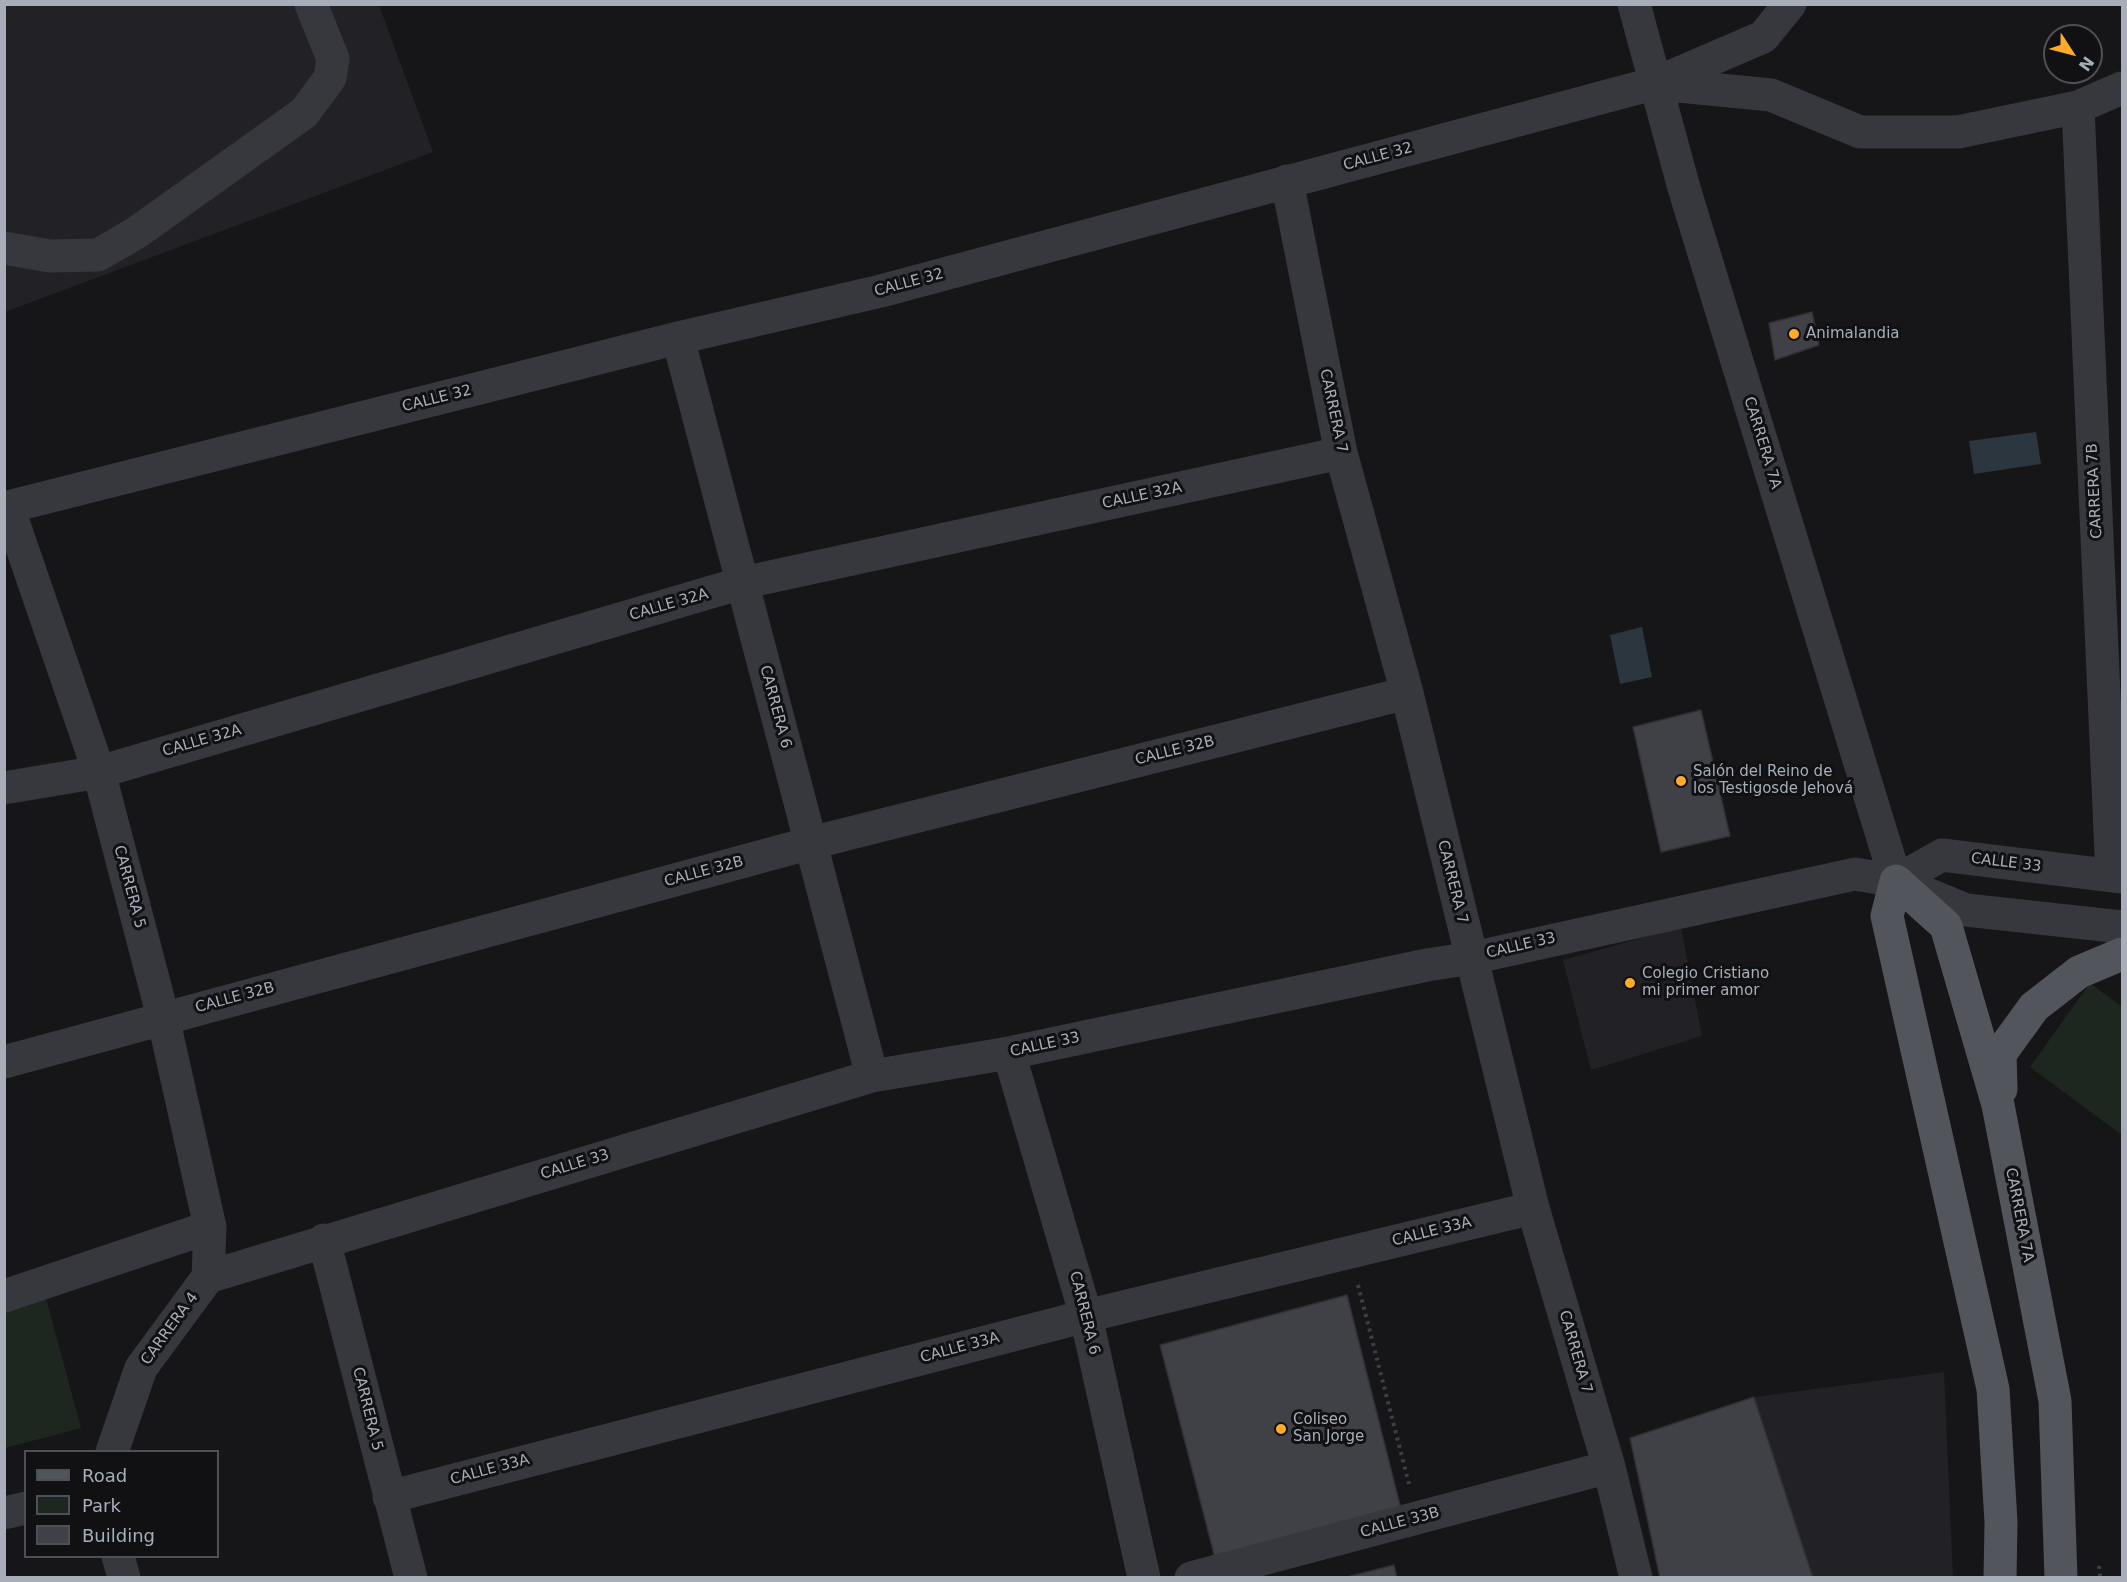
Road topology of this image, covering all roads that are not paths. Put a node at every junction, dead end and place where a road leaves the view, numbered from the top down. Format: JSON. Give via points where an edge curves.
{"nodes":[{"id":1,"x":311,"y":4,"type":"edge"},
{"id":2,"x":1634,"y":4,"type":"edge"},
{"id":3,"x":1790,"y":4,"type":"edge"},
{"id":4,"x":1656,"y":84,"type":"junction"},
{"id":5,"x":2122,"y":88,"type":"edge"},
{"id":6,"x":2078,"y":107,"type":"junction"},
{"id":7,"x":1287,"y":181,"type":"junction"},
{"id":8,"x":4,"y":248,"type":"edge"},
{"id":9,"x":678,"y":338,"type":"junction"},
{"id":10,"x":1341,"y":453,"type":"junction"},
{"id":11,"x":6,"y":507,"type":"edge"},
{"id":12,"x":742,"y":584,"type":"junction"},
{"id":13,"x":1407,"y":693,"type":"junction"},
{"id":14,"x":99,"y":772,"type":"junction"},
{"id":15,"x":4,"y":788,"type":"edge"},
{"id":16,"x":811,"y":843,"type":"junction"},
{"id":17,"x":2117,"y":876,"type":"edge"},
{"id":18,"x":1896,"y":881,"type":"junction"},
{"id":19,"x":2122,"y":927,"type":"edge"},
{"id":20,"x":2122,"y":954,"type":"edge"},
{"id":21,"x":1472,"y":958,"type":"junction"},
{"id":22,"x":163,"y":1017,"type":"junction"},
{"id":23,"x":1009,"y":1053,"type":"junction"},
{"id":24,"x":4,"y":1062,"type":"edge"},
{"id":25,"x":872,"y":1076,"type":"junction"},
{"id":26,"x":2002,"y":1127,"type":"junction"},
{"id":27,"x":1533,"y":1208,"type":"junction"},
{"id":28,"x":210,"y":1227,"type":"junction"},
{"id":29,"x":324,"y":1240,"type":"junction"},
{"id":30,"x":208,"y":1277,"type":"junction"},
{"id":31,"x":4,"y":1296,"type":"edge"},
{"id":32,"x":1086,"y":1316,"type":"junction"},
{"id":33,"x":113,"y":1450,"type":"edge"},
{"id":34,"x":1609,"y":1467,"type":"junction"},
{"id":35,"x":389,"y":1497,"type":"junction"},
{"id":36,"x":24,"y":1508,"type":"edge"},
{"id":37,"x":4,"y":1513,"type":"edge"},
{"id":38,"x":118,"y":1558,"type":"edge"},
{"id":39,"x":124,"y":1578,"type":"edge"},
{"id":40,"x":411,"y":1578,"type":"edge"},
{"id":41,"x":1144,"y":1578,"type":"edge"},
{"id":42,"x":1191,"y":1578,"type":"edge"},
{"id":43,"x":1636,"y":1578,"type":"edge"},
{"id":44,"x":2000,"y":1578,"type":"edge"},
{"id":45,"x":2061,"y":1578,"type":"edge"}],
"edges":[{"from":1,"to":8,"type":"street","via":[[333,59],[330,78],[304,113],[136,233],[98,255],[50,256]]},
{"from":2,"to":4,"type":"street","name":"CARRERA 7A"},
{"from":3,"to":4,"type":"street","name":"CALLE 32","via":[[1763,37]]},
{"from":4,"to":6,"type":"street","via":[[1771,94],[1860,132],[1959,132]]},
{"from":4,"to":7,"type":"street","name":"CALLE 32"},
{"from":4,"to":18,"type":"street","name":"CARRERA 7A","via":[[1684,188]]},
{"from":5,"to":6,"type":"street"},
{"from":6,"to":17,"type":"street","name":"CARRERA 7B"},
{"from":7,"to":9,"type":"street","name":"CALLE 32","via":[[881,291]]},
{"from":7,"to":10,"type":"street","name":"CARRERA 7"},
{"from":9,"to":11,"type":"street","name":"CALLE 32"},
{"from":9,"to":12,"type":"street","name":"CARRERA 6"},
{"from":10,"to":12,"type":"street","name":"CALLE 32A"},
{"from":10,"to":13,"type":"street","name":"CARRERA 7"},
{"from":11,"to":14,"type":"street","name":"CARRERA 5"},
{"from":12,"to":14,"type":"street","name":"CALLE 32A"},
{"from":12,"to":16,"type":"street","name":"CARRERA 6"},
{"from":13,"to":16,"type":"street","name":"CALLE 32B"},
{"from":13,"to":21,"type":"street","name":"CARRERA 7"},
{"from":14,"to":15,"type":"street","name":"CALLE 32A"},
{"from":14,"to":22,"type":"street","name":"CARRERA 5"},
{"from":16,"to":22,"type":"street","name":"CALLE 32B"},
{"from":16,"to":25,"type":"street","name":"CARRERA 6"},
{"from":17,"to":18,"type":"street","name":"CALLE 33","via":[[1942,855]]},
{"from":18,"to":19,"type":"street","name":"CALLE 33","via":[[1966,910]]},
{"from":18,"to":21,"type":"street","name":"CALLE 33","via":[[1855,874]]},
{"from":18,"to":26,"type":"main road","name":"CARRERA 7A","via":[[1946,926]]},
{"from":18,"to":44,"type":"main road","via":[[1887,916],[1993,1389],[2001,1522]]},
{"from":20,"to":26,"type":"main road","via":[[2079,972],[2034,1007],[2000,1054]]},
{"from":21,"to":23,"type":"street","name":"CALLE 33"},
{"from":21,"to":27,"type":"street","name":"CARRERA 7"},
{"from":22,"to":24,"type":"street","name":"CALLE 32B"},
{"from":22,"to":28,"type":"street","name":"CARRERA 5"},
{"from":23,"to":25,"type":"street","name":"CALLE 33"},
{"from":23,"to":32,"type":"street","name":"CARRERA 6"},
{"from":25,"to":29,"type":"street","name":"CALLE 33"},
{"from":26,"to":45,"type":"main road","name":"CARRERA 7A","via":[[2055,1401]]},
{"from":27,"to":32,"type":"street","name":"CALLE 33A"},
{"from":27,"to":34,"type":"street","name":"CARRERA 7"},
{"from":28,"to":30,"type":"street","name":"CARRERA 5"},
{"from":28,"to":31,"type":"street"},
{"from":29,"to":30,"type":"street","name":"CALLE 33"},
{"from":29,"to":35,"type":"street","name":"CARRERA 5"},
{"from":30,"to":33,"type":"street","name":"CARRERA 4","via":[[141,1368]]},
{"from":32,"to":35,"type":"street","name":"CALLE 33A"},
{"from":32,"to":41,"type":"street","name":"CARRERA 6"},
{"from":34,"to":42,"type":"street","name":"CALLE 33B"},
{"from":34,"to":43,"type":"street","name":"CARRERA 7"},
{"from":35,"to":40,"type":"street","name":"CARRERA 5"},
{"from":36,"to":37,"type":"street"},
{"from":38,"to":39,"type":"street"}]}
